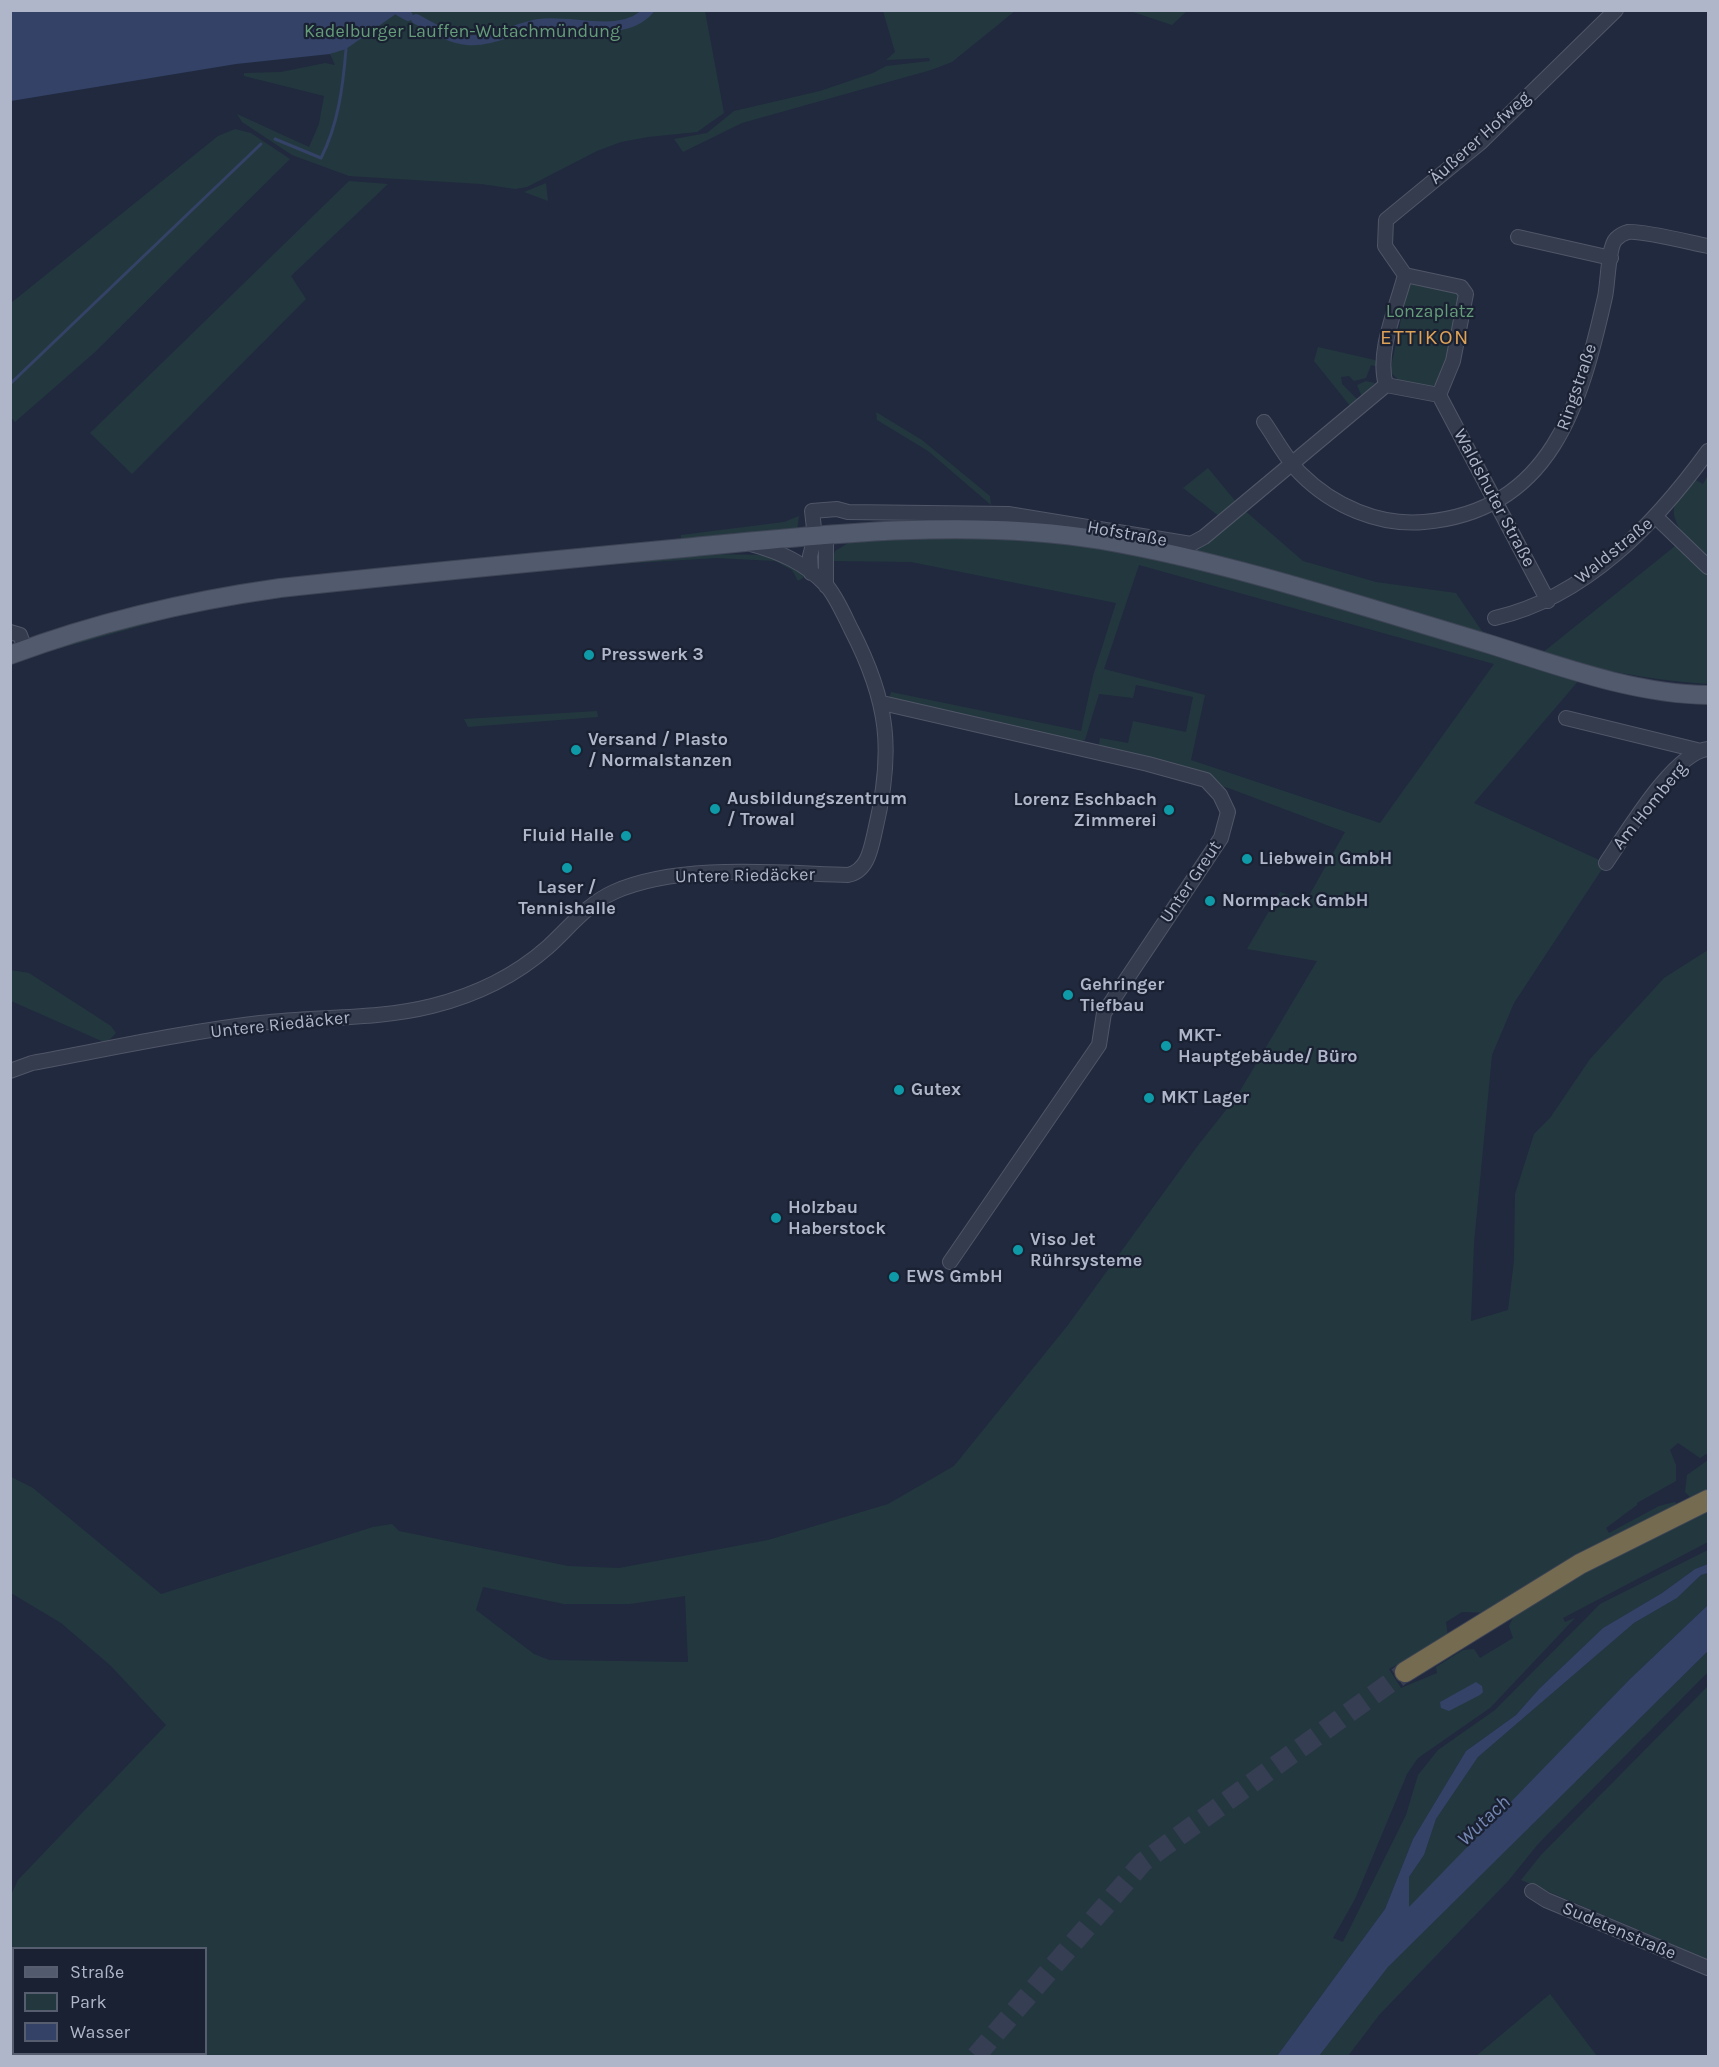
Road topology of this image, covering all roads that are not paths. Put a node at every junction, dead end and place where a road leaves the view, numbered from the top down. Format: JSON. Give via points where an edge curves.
{"nodes":[{"id":1,"x":1616,"y":10,"type":"edge"},
{"id":2,"x":1518,"y":237,"type":"dead end"},
{"id":3,"x":1708,"y":246,"type":"edge"},
{"id":4,"x":1611,"y":258,"type":"junction"},
{"id":5,"x":1405,"y":275,"type":"junction"},
{"id":6,"x":1386,"y":385,"type":"junction"},
{"id":7,"x":1439,"y":395,"type":"junction"},
{"id":8,"x":1264,"y":422,"type":"dead end"},
{"id":9,"x":1708,"y":451,"type":"edge"},
{"id":10,"x":1292,"y":463,"type":"junction"},
{"id":11,"x":1496,"y":502,"type":"junction"},
{"id":12,"x":1656,"y":517,"type":"junction"},
{"id":13,"x":820,"y":536,"type":"junction"},
{"id":14,"x":743,"y":542,"type":"junction"},
{"id":15,"x":1708,"y":567,"type":"edge"},
{"id":16,"x":811,"y":573,"type":"junction"},
{"id":17,"x":826,"y":586,"type":"junction"},
{"id":18,"x":1548,"y":601,"type":"junction"},
{"id":19,"x":1495,"y":618,"type":"dead end"},
{"id":20,"x":10,"y":632,"type":"edge"},
{"id":21,"x":18,"y":652,"type":"edge"},
{"id":22,"x":1708,"y":695,"type":"edge"},
{"id":23,"x":882,"y":703,"type":"junction"},
{"id":24,"x":1566,"y":718,"type":"dead end"},
{"id":25,"x":1703,"y":750,"type":"edge"},
{"id":26,"x":1606,"y":862,"type":"dead end"},
{"id":27,"x":10,"y":1071,"type":"edge"},
{"id":28,"x":950,"y":1262,"type":"dead end"},
{"id":29,"x":1708,"y":1500,"type":"edge"},
{"id":30,"x":1405,"y":1672,"type":"tunnel mouth"},
{"id":31,"x":1532,"y":1891,"type":"dead end"},
{"id":32,"x":1708,"y":1968,"type":"edge"}],
"edges":[{"from":1,"to":5,"type":"street","name":"Äußerer Hofweg","via":[[1480,141],[1386,220],[1385,246]]},
{"from":2,"to":4,"type":"street"},
{"from":3,"to":4,"type":"street","name":"Ringstraße","via":[[1630,232],[1617,238]]},
{"from":4,"to":11,"type":"street","name":"Ringstraße","via":[[1599,319],[1565,426],[1534,474]]},
{"from":5,"to":6,"type":"street","via":[[1387,345],[1383,376]]},
{"from":5,"to":7,"type":"street","via":[[1461,287],[1466,294],[1453,361]]},
{"from":6,"to":7,"type":"street"},
{"from":6,"to":10,"type":"street","name":"Hofstraße"},
{"from":7,"to":11,"type":"street","name":"Waldshuter Straße"},
{"from":8,"to":10,"type":"street","name":"Ringstraße"},
{"from":9,"to":12,"type":"street","name":"Waldstraße"},
{"from":10,"to":11,"type":"street","name":"Ringstraße","via":[[1337,501],[1391,522],[1450,519]]},
{"from":10,"to":13,"type":"street","name":"Hofstraße","via":[[1204,537],[1189,545],[1008,514],[848,512],[825,508],[812,511]]},
{"from":11,"to":18,"type":"street","name":"Waldshuter Straße"},
{"from":12,"to":15,"type":"street"},
{"from":12,"to":18,"type":"street","name":"Waldstraße","via":[[1591,574]]},
{"from":13,"to":14,"type":"main road"},
{"from":13,"to":16,"type":"street","via":[[810,556]]},
{"from":13,"to":17,"type":"street","name":"Untere Riedäcker"},
{"from":13,"to":22,"type":"main road","via":[[962,530],[1098,540],[1222,567],[1593,676],[1688,695]]},
{"from":14,"to":16,"type":"street","name":"Untere Riedäcker","via":[[793,558]]},
{"from":14,"to":21,"type":"main road","via":[[225,596],[98,625]]},
{"from":16,"to":17,"type":"street","name":"Untere Riedäcker"},
{"from":17,"to":23,"type":"street","name":"Untere Riedäcker","via":[[866,657]]},
{"from":18,"to":19,"type":"street","name":"Waldstraße"},
{"from":20,"to":21,"type":"street","via":[[20,635]]},
{"from":23,"to":27,"type":"street","name":"Untere Riedäcker","via":[[887,758],[880,809],[869,855],[860,871],[853,874],[752,872],[662,879],[614,892],[575,918],[547,948],[513,974],[484,990],[432,1006],[386,1014],[259,1023],[32,1063]]},
{"from":23,"to":28,"type":"street","name":"Unter Greut","via":[[1206,780],[1220,795],[1228,812],[1221,838],[1104,1013],[1099,1044]]},
{"from":24,"to":25,"type":"street","name":"Am Homberg"},
{"from":25,"to":26,"type":"street","name":"Am Homberg","via":[[1651,799]]},
{"from":29,"to":30,"type":"highway","via":[[1580,1564]]},
{"from":31,"to":32,"type":"street","name":"Sudetenstraße"}]}
